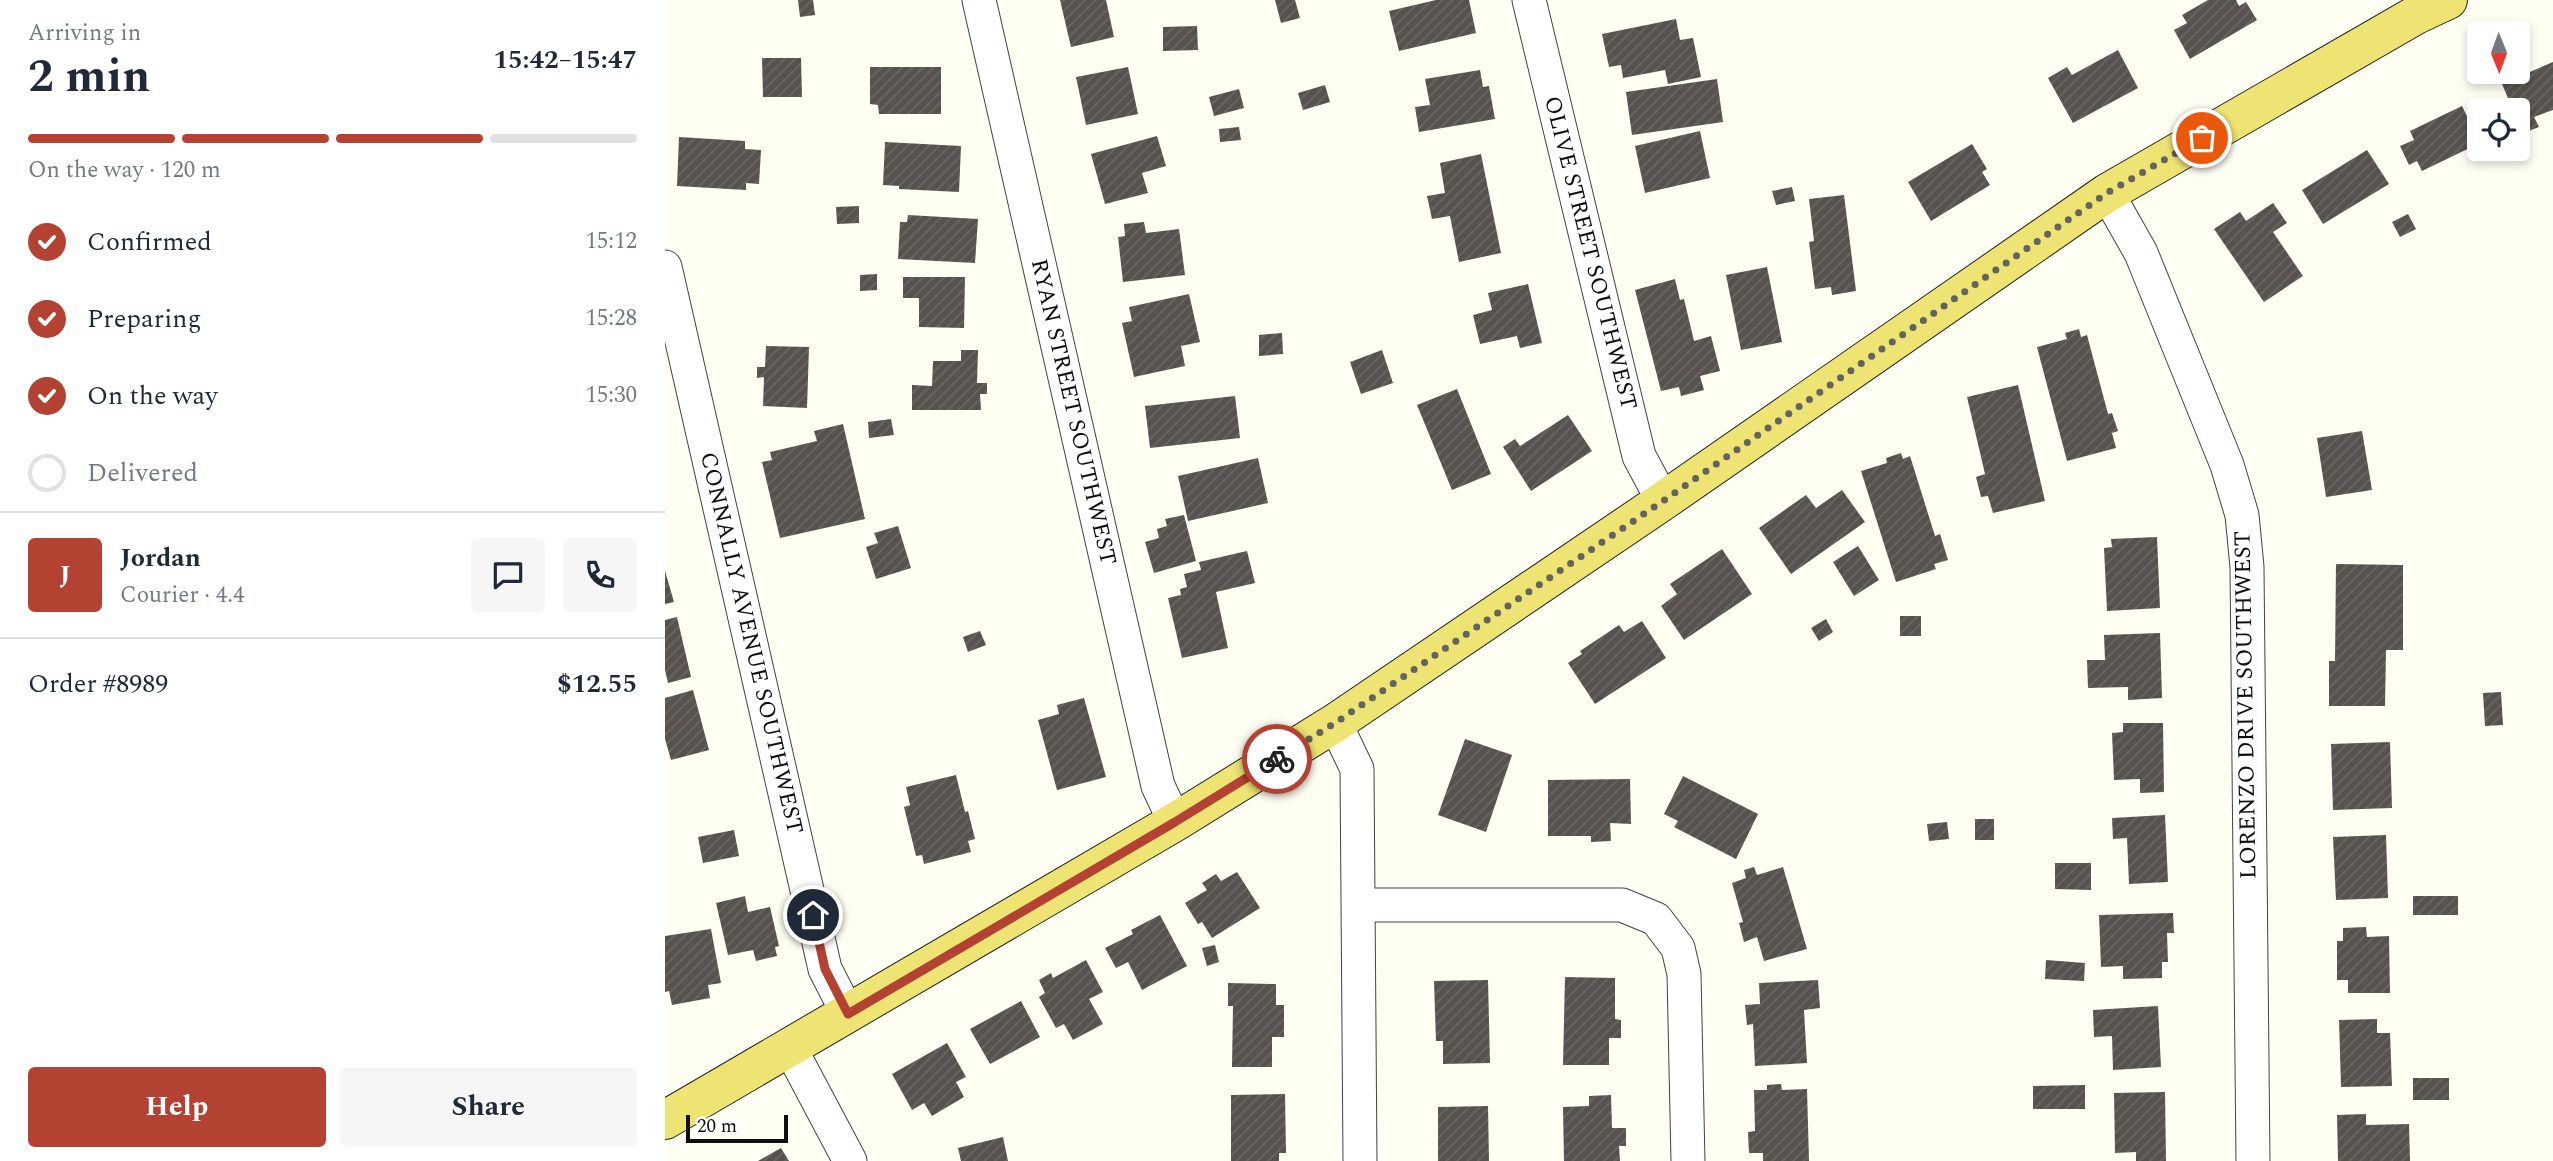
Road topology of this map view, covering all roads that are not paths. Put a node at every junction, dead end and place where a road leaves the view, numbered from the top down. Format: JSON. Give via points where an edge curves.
{"nodes":[{"id":1,"x":979,"y":0,"type":"edge"},
{"id":2,"x":1529,"y":0,"type":"edge"},
{"id":3,"x":2448,"y":0,"type":"edge"},
{"id":4,"x":2107,"y":193,"type":"junction"},
{"id":5,"x":665,"y":267,"type":"edge"},
{"id":6,"x":1663,"y":501,"type":"junction"},
{"id":7,"x":1335,"y":723,"type":"junction"},
{"id":8,"x":1175,"y":822,"type":"junction"},
{"id":9,"x":1358,"y":905,"type":"junction"},
{"id":10,"x":848,"y":1014,"type":"junction"},
{"id":11,"x":790,"y":1048,"type":"junction"},
{"id":12,"x":665,"y":1120,"type":"edge"},
{"id":13,"x":850,"y":1161,"type":"edge"},
{"id":14,"x":1360,"y":1161,"type":"edge"},
{"id":15,"x":1688,"y":1161,"type":"edge"},
{"id":16,"x":2253,"y":1161,"type":"edge"}],
"edges":[{"from":1,"to":8,"type":"street","name":"RYAN STREET SOUTHWEST","via":[[1158,786]]},
{"from":2,"to":6,"type":"street","name":"OLIVE STREET SOUTHWEST","via":[[1639,456]]},
{"from":3,"to":4,"type":"main road"},
{"from":4,"to":6,"type":"main road"},
{"from":4,"to":16,"type":"street","name":"LORENZO DRIVE SOUTHWEST","via":[[2141,253],[2227,465],[2242,515],[2247,567]]},
{"from":5,"to":10,"type":"street","name":"CONNALLY AVENUE SOUTHWEST","via":[[825,969]]},
{"from":6,"to":7,"type":"main road"},
{"from":7,"to":8,"type":"main road"},
{"from":7,"to":9,"type":"street","via":[[1356,769]]},
{"from":8,"to":10,"type":"main road"},
{"from":9,"to":14,"type":"street"},
{"from":9,"to":15,"type":"street","via":[[1622,905],[1656,919],[1678,948],[1683,974]]},
{"from":10,"to":11,"type":"main road"},
{"from":11,"to":12,"type":"main road"},
{"from":11,"to":13,"type":"street"}]}
